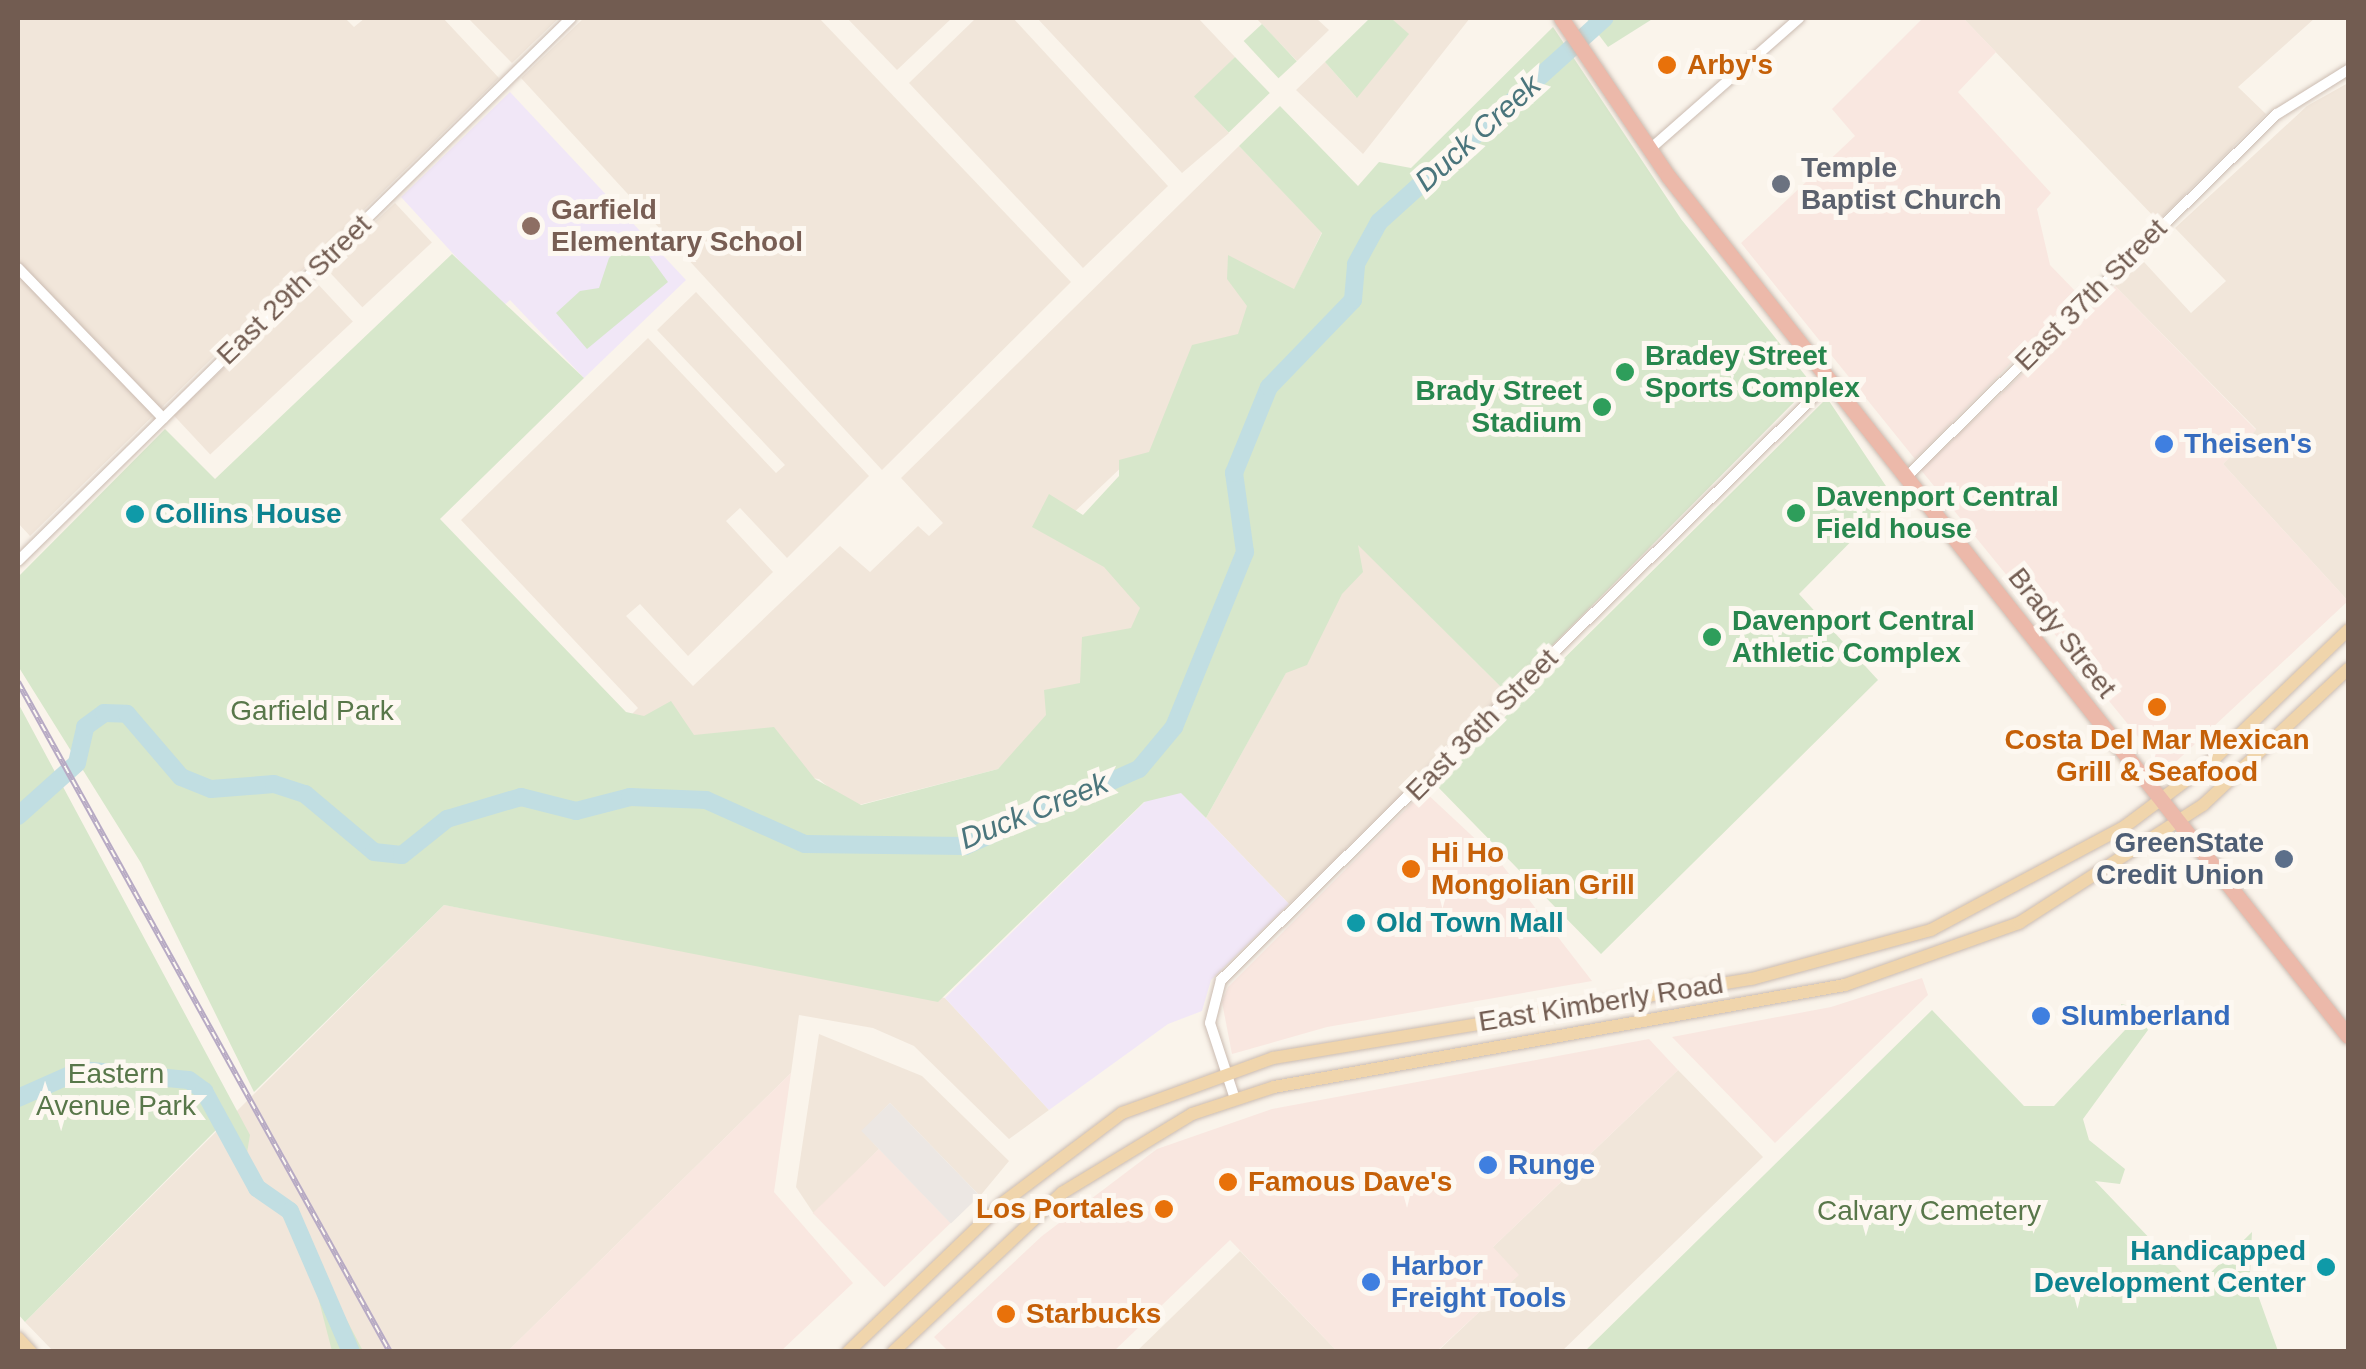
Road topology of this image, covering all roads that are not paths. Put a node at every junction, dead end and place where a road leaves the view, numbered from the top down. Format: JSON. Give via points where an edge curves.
{"nodes":[{"id":1,"x":571,"y":18,"type":"edge"},
{"id":2,"x":1561,"y":18,"type":"edge"},
{"id":3,"x":1799,"y":18,"type":"edge"},
{"id":4,"x":2348,"y":70,"type":"edge"},
{"id":5,"x":1649,"y":150,"type":"junction"},
{"id":6,"x":18,"y":268,"type":"edge"},
{"id":7,"x":1830,"y":381,"type":"junction"},
{"id":8,"x":163,"y":418,"type":"junction"},
{"id":9,"x":1906,"y":477,"type":"junction"},
{"id":10,"x":18,"y":561,"type":"edge"},
{"id":11,"x":2348,"y":630,"type":"edge"},
{"id":12,"x":2348,"y":669,"type":"edge"},
{"id":13,"x":2162,"y":800,"type":"junction"},
{"id":14,"x":2180,"y":823,"type":"junction"},
{"id":15,"x":2348,"y":1036,"type":"edge"},
{"id":16,"x":1227,"y":1070,"type":"junction"},
{"id":17,"x":1236,"y":1099,"type":"junction"},
{"id":18,"x":18,"y":1338,"type":"edge"},
{"id":19,"x":30,"y":1352,"type":"edge"},
{"id":20,"x":848,"y":1352,"type":"edge"},
{"id":21,"x":894,"y":1352,"type":"edge"}],
"edges":[{"from":1,"to":8,"type":"street","name":"East 29th Street"},
{"from":2,"to":5,"type":"highway","name":"Brady Street"},
{"from":3,"to":5,"type":"street"},
{"from":4,"to":9,"type":"street","name":"East 37th Street","via":[[2277,114]]},
{"from":5,"to":7,"type":"highway","name":"Brady Street"},
{"from":6,"to":8,"type":"street"},
{"from":7,"to":9,"type":"highway","name":"Brady Street"},
{"from":7,"to":16,"type":"street","name":"East 36th Street","via":[[1221,980],[1210,1023]]},
{"from":8,"to":10,"type":"street","name":"East 29th Street"},
{"from":9,"to":13,"type":"highway","name":"Brady Street"},
{"from":11,"to":13,"type":"main road","name":"East Kimberly Road"},
{"from":12,"to":14,"type":"main road","name":"East Kimberly Road"},
{"from":13,"to":14,"type":"highway","name":"Brady Street"},
{"from":13,"to":16,"type":"main road","name":"East Kimberly Road","via":[[2008,895],[1861,954]]},
{"from":14,"to":15,"type":"highway","name":"Brady Street"},
{"from":14,"to":17,"type":"main road","name":"East Kimberly Road","via":[[2060,902],[1896,972]]},
{"from":16,"to":17,"type":"street","name":"East 36th Street"},
{"from":16,"to":20,"type":"main road","name":"East Kimberly Road","via":[[1122,1114],[1069,1149]]},
{"from":17,"to":21,"type":"main road","name":"East Kimberly Road","via":[[1093,1169]]},
{"from":18,"to":19,"type":"main road"}]}
